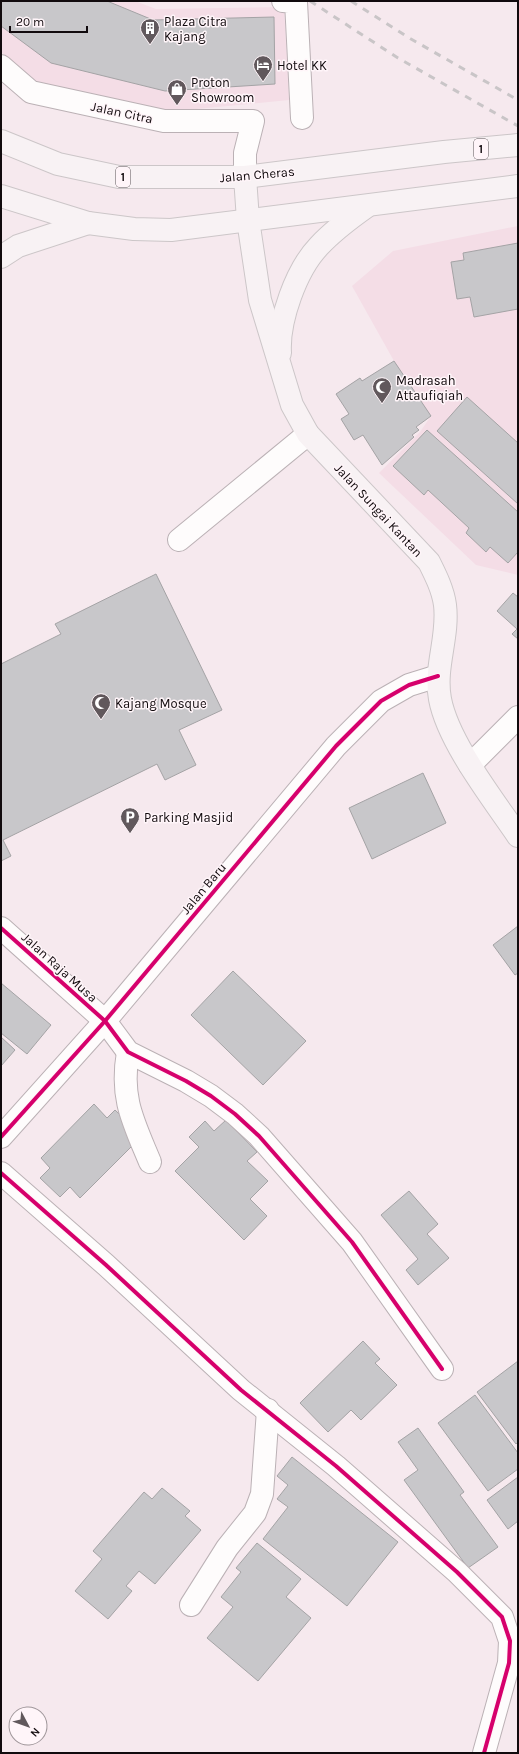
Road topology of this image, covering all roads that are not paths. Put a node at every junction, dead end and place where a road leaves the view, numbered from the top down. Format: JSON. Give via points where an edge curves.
{"nodes":[{"id":1,"x":292,"y":1,"type":"edge"},
{"id":2,"x":1,"y":66,"type":"edge"},
{"id":3,"x":302,"y":118,"type":"dead end"},
{"id":4,"x":518,"y":145,"type":"edge"},
{"id":5,"x":2,"y":146,"type":"edge"},
{"id":6,"x":245,"y":177,"type":"junction"},
{"id":7,"x":518,"y":186,"type":"edge"},
{"id":8,"x":1,"y":196,"type":"edge"},
{"id":9,"x":367,"y":206,"type":"junction"},
{"id":10,"x":248,"y":220,"type":"junction"},
{"id":11,"x":88,"y":223,"type":"junction"},
{"id":12,"x":1,"y":257,"type":"edge"},
{"id":13,"x":284,"y":383,"type":"junction"},
{"id":14,"x":308,"y":434,"type":"junction"},
{"id":15,"x":179,"y":540,"type":"dead end"},
{"id":16,"x":438,"y":676,"type":"junction"},
{"id":17,"x":518,"y":717,"type":"edge"},
{"id":18,"x":470,"y":765,"type":"junction"},
{"id":19,"x":518,"y":836,"type":"edge"},
{"id":20,"x":1,"y":928,"type":"edge"},
{"id":21,"x":105,"y":1021,"type":"junction"},
{"id":22,"x":128,"y":1052,"type":"junction"},
{"id":23,"x":1,"y":1136,"type":"edge"},
{"id":24,"x":150,"y":1162,"type":"dead end"},
{"id":25,"x":1,"y":1172,"type":"edge"},
{"id":26,"x":442,"y":1369,"type":"dead end"},
{"id":27,"x":268,"y":1410,"type":"junction"},
{"id":28,"x":191,"y":1605,"type":"dead end"},
{"id":29,"x":484,"y":1753,"type":"edge"}],
"edges":[{"from":1,"to":3,"type":"street"},
{"from":2,"to":6,"type":"street","name":"Jalan Citra","via":[[31,92],[164,121],[253,121],[245,153]]},
{"from":4,"to":6,"type":"main road","name":"Jalan Cheras","number":"1"},
{"from":5,"to":6,"type":"main road","name":"Jalan Cheras","number":"1","via":[[58,164],[119,177]]},
{"from":6,"to":10,"type":"main road","name":"Jalan Sungai Kantan"},
{"from":7,"to":9,"type":"main road"},
{"from":8,"to":11,"type":"main road"},
{"from":9,"to":10,"type":"main road"},
{"from":9,"to":13,"type":"main road","via":[[318,247],[302,270],[281,329],[280,352]]},
{"from":10,"to":11,"type":"main road","via":[[171,230],[134,230]]},
{"from":10,"to":13,"type":"main road","name":"Jalan Sungai Kantan","via":[[260,300]]},
{"from":11,"to":12,"type":"main road","via":[[18,246]]},
{"from":13,"to":14,"type":"main road","name":"Jalan Sungai Kantan","via":[[292,405]]},
{"from":14,"to":15,"type":"street"},
{"from":14,"to":16,"type":"main road","name":"Jalan Sungai Kantan","via":[[429,562],[440,584],[445,604],[446,622]]},
{"from":16,"to":18,"type":"main road","name":"Jalan Sungai Kantan","via":[[445,716]]},
{"from":16,"to":21,"type":"street","name":"Jalan Baru","via":[[395,692],[381,701],[360,721],[336,746]]},
{"from":17,"to":18,"type":"street"},
{"from":18,"to":19,"type":"main road","name":"Jalan Sungai Kantan"},
{"from":20,"to":21,"type":"street","name":"Jalan Raja Musa"},
{"from":21,"to":22,"type":"street","name":"Jalan Raja Musa"},
{"from":21,"to":23,"type":"street","name":"Jalan Baru"},
{"from":22,"to":24,"type":"street","via":[[125,1077],[127,1100]]},
{"from":22,"to":26,"type":"street","via":[[211,1096],[259,1136],[352,1242]]},
{"from":25,"to":27,"type":"street","via":[[241,1390]]},
{"from":27,"to":28,"type":"street","via":[[262,1494],[255,1513],[227,1548]]},
{"from":27,"to":29,"type":"street","via":[[452,1567],[502,1617],[510,1641],[509,1663]]}]}
